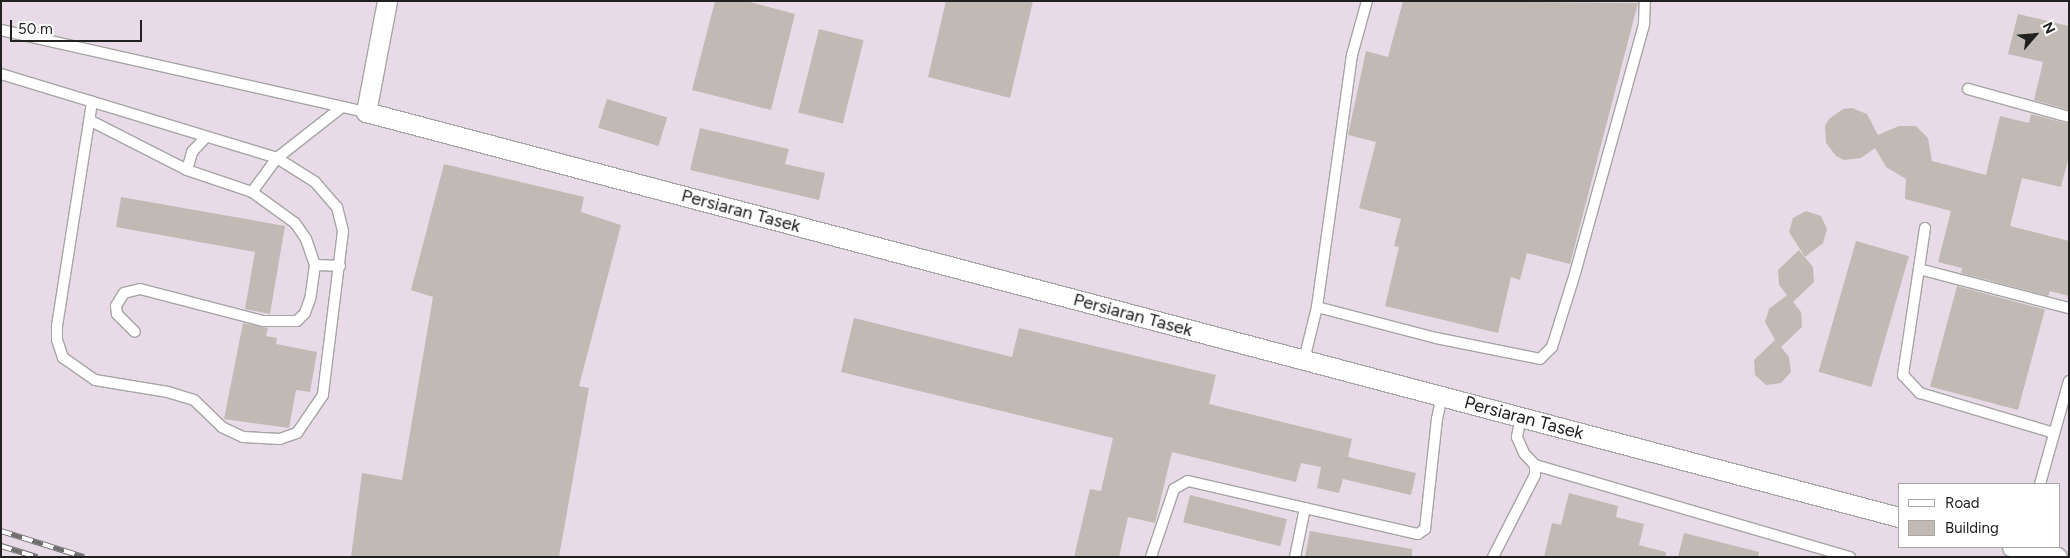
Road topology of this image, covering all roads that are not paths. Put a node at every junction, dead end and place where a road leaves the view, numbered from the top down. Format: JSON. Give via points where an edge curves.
{"nodes":[{"id":1,"x":387,"y":1,"type":"edge"},
{"id":2,"x":1367,"y":1,"type":"edge"},
{"id":3,"x":1646,"y":1,"type":"edge"},
{"id":4,"x":1,"y":30,"type":"edge"},
{"id":5,"x":1,"y":74,"type":"edge"},
{"id":6,"x":1968,"y":89,"type":"dead end"},
{"id":7,"x":92,"y":102,"type":"junction"},
{"id":8,"x":342,"y":107,"type":"junction"},
{"id":9,"x":366,"y":112,"type":"junction"},
{"id":10,"x":2069,"y":117,"type":"edge"},
{"id":11,"x":91,"y":122,"type":"junction"},
{"id":12,"x":206,"y":137,"type":"junction"},
{"id":13,"x":277,"y":158,"type":"junction"},
{"id":14,"x":187,"y":170,"type":"junction"},
{"id":15,"x":252,"y":192,"type":"junction"},
{"id":16,"x":1925,"y":228,"type":"dead end"},
{"id":17,"x":316,"y":265,"type":"junction"},
{"id":18,"x":340,"y":266,"type":"junction"},
{"id":19,"x":1919,"y":269,"type":"junction"},
{"id":20,"x":1317,"y":306,"type":"junction"},
{"id":21,"x":2069,"y":308,"type":"edge"},
{"id":22,"x":135,"y":332,"type":"dead end"},
{"id":23,"x":1304,"y":360,"type":"junction"},
{"id":24,"x":2069,"y":381,"type":"edge"},
{"id":25,"x":1442,"y":396,"type":"junction"},
{"id":26,"x":2066,"y":402,"type":"edge"},
{"id":27,"x":1521,"y":417,"type":"junction"},
{"id":28,"x":2054,"y":433,"type":"junction"},
{"id":29,"x":1535,"y":465,"type":"junction"},
{"id":30,"x":2040,"y":483,"type":"edge"},
{"id":31,"x":1305,"y":508,"type":"junction"},
{"id":32,"x":1898,"y":517,"type":"edge"},
{"id":33,"x":2018,"y":548,"type":"edge"},
{"id":34,"x":1151,"y":557,"type":"edge"},
{"id":35,"x":1295,"y":557,"type":"edge"},
{"id":36,"x":1493,"y":557,"type":"edge"},
{"id":37,"x":1850,"y":557,"type":"edge"},
{"id":38,"x":2057,"y":557,"type":"edge"}],
"edges":[{"from":1,"to":9,"type":"street"},
{"from":2,"to":20,"type":"lane","via":[[1352,55]]},
{"from":3,"to":20,"type":"lane","via":[[1644,24],[1574,277],[1552,347],[1540,359],[1436,338]]},
{"from":4,"to":8,"type":"lane"},
{"from":5,"to":7,"type":"lane"},
{"from":6,"to":10,"type":"lane"},
{"from":7,"to":11,"type":"lane"},
{"from":7,"to":12,"type":"lane"},
{"from":8,"to":9,"type":"lane"},
{"from":8,"to":13,"type":"lane"},
{"from":9,"to":23,"type":"street","name":"Persiaran Tasek"},
{"from":11,"to":14,"type":"lane"},
{"from":11,"to":18,"type":"lane","via":[[56,340],[63,358],[95,380],[168,392],[194,400],[222,426],[243,436],[280,439],[296,433],[323,395]]},
{"from":12,"to":13,"type":"lane"},
{"from":12,"to":14,"type":"lane","via":[[192,152]]},
{"from":13,"to":15,"type":"lane"},
{"from":13,"to":18,"type":"lane","via":[[315,182],[337,207],[343,231]]},
{"from":14,"to":15,"type":"lane"},
{"from":15,"to":17,"type":"lane","via":[[294,222],[306,239]]},
{"from":16,"to":19,"type":"lane"},
{"from":17,"to":18,"type":"lane"},
{"from":17,"to":22,"type":"lane","via":[[310,299],[305,313],[297,321],[263,321],[140,288],[124,293],[116,306],[117,314]]},
{"from":19,"to":21,"type":"lane"},
{"from":19,"to":28,"type":"lane","via":[[1903,375],[1920,393]]},
{"from":20,"to":23,"type":"lane"},
{"from":23,"to":25,"type":"street","name":"Persiaran Tasek"},
{"from":24,"to":26,"type":"lane"},
{"from":25,"to":27,"type":"street","name":"Persiaran Tasek"},
{"from":25,"to":31,"type":"lane","via":[[1425,530],[1418,534]]},
{"from":26,"to":28,"type":"lane"},
{"from":27,"to":29,"type":"lane","via":[[1517,437],[1524,453]]},
{"from":27,"to":32,"type":"street","name":"Persiaran Tasek"},
{"from":28,"to":30,"type":"lane"},
{"from":29,"to":36,"type":"lane","via":[[1535,475]]},
{"from":29,"to":37,"type":"lane"},
{"from":31,"to":34,"type":"lane","via":[[1188,481],[1174,489]]},
{"from":31,"to":35,"type":"lane"},
{"from":33,"to":38,"type":"street"}]}
